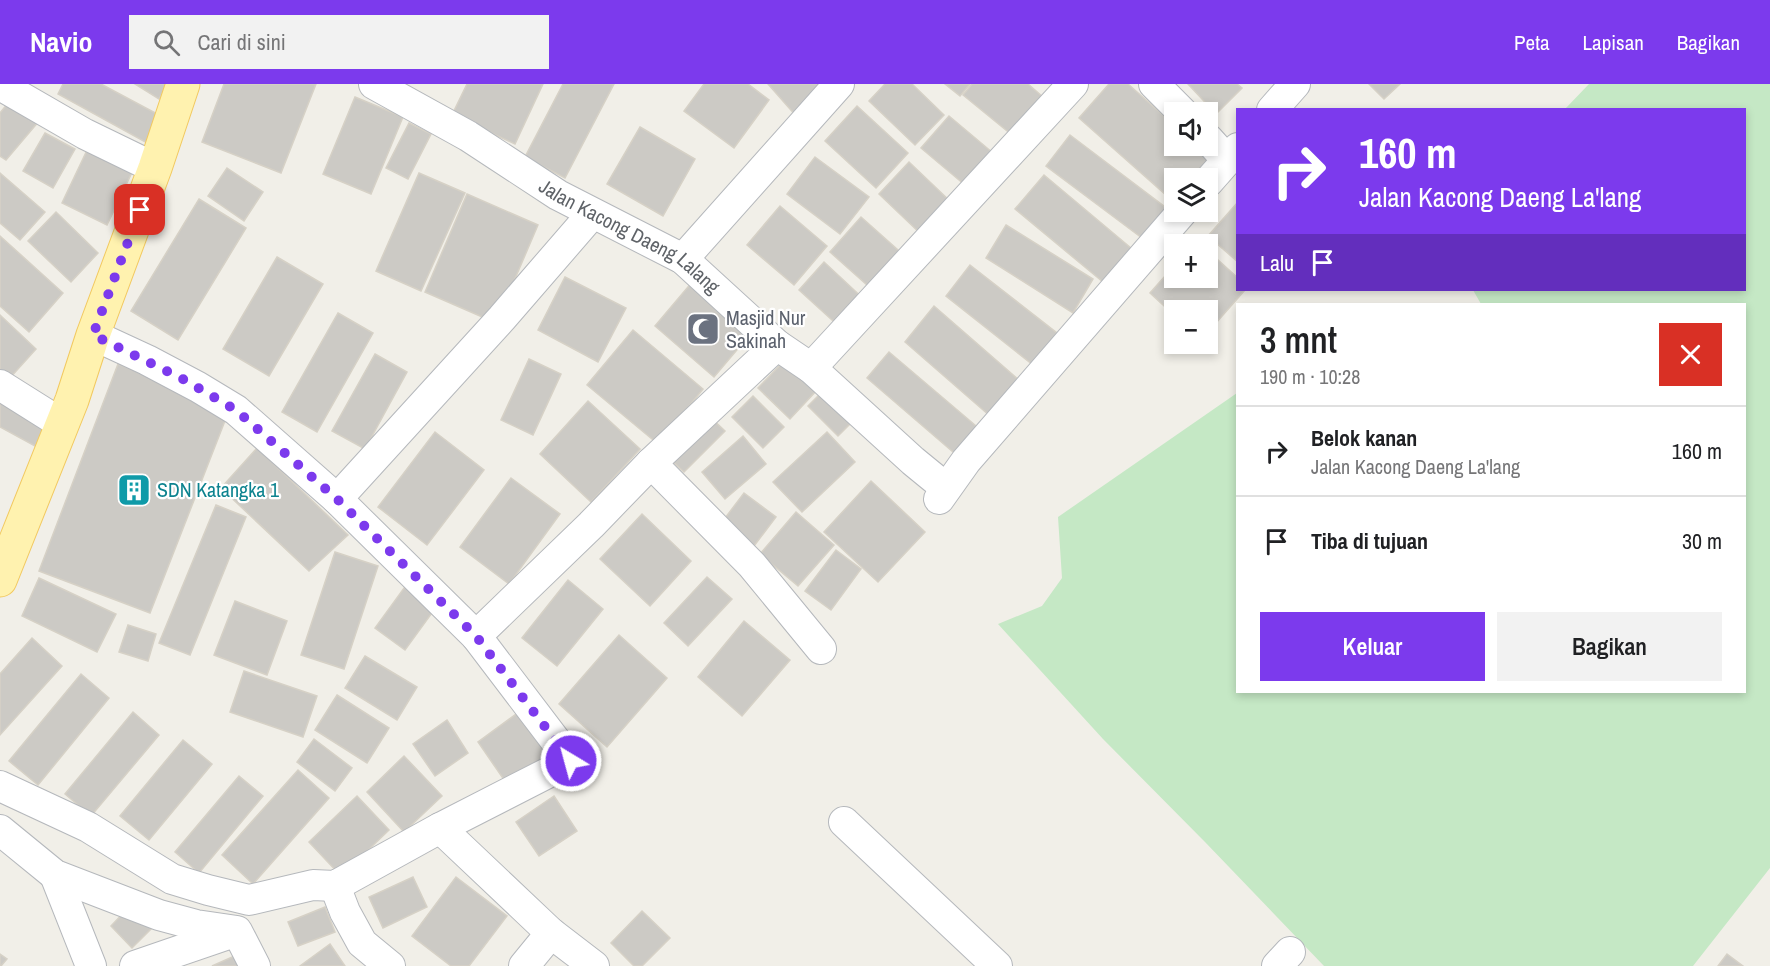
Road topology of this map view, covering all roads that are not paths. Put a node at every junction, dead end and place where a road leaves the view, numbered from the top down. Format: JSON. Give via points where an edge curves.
{"nodes":[{"id":1,"x":183,"y":84,"type":"edge"},
{"id":2,"x":374,"y":84,"type":"edge"},
{"id":3,"x":839,"y":84,"type":"edge"},
{"id":4,"x":1073,"y":84,"type":"edge"},
{"id":5,"x":1154,"y":84,"type":"edge"},
{"id":6,"x":1295,"y":84,"type":"edge"},
{"id":7,"x":0,"y":85,"type":"edge"},
{"id":8,"x":1172,"y":102,"type":"edge"},
{"id":9,"x":1274,"y":108,"type":"edge"},
{"id":10,"x":1224,"y":149,"type":"edge"},
{"id":11,"x":156,"y":168,"type":"junction"},
{"id":12,"x":1215,"y":168,"type":"edge"},
{"id":13,"x":592,"y":214,"type":"junction"},
{"id":14,"x":1173,"y":222,"type":"edge"},
{"id":15,"x":683,"y":259,"type":"junction"},
{"id":16,"x":93,"y":335,"type":"junction"},
{"id":17,"x":777,"y":345,"type":"junction"},
{"id":18,"x":811,"y":368,"type":"junction"},
{"id":19,"x":0,"y":385,"type":"edge"},
{"id":20,"x":62,"y":424,"type":"junction"},
{"id":21,"x":651,"y":463,"type":"junction"},
{"id":22,"x":337,"y":499,"type":"junction"},
{"id":23,"x":0,"y":580,"type":"edge"},
{"id":24,"x":476,"y":636,"type":"junction"},
{"id":25,"x":821,"y":649,"type":"dead end"},
{"id":26,"x":0,"y":786,"type":"edge"},
{"id":27,"x":844,"y":822,"type":"dead end"},
{"id":28,"x":440,"y":828,"type":"junction"},
{"id":29,"x":0,"y":830,"type":"edge"},
{"id":30,"x":55,"y":875,"type":"junction"},
{"id":31,"x":334,"y":886,"type":"junction"},
{"id":32,"x":237,"y":931,"type":"junction"},
{"id":33,"x":551,"y":933,"type":"junction"},
{"id":34,"x":91,"y":966,"type":"edge"},
{"id":35,"x":135,"y":966,"type":"edge"},
{"id":36,"x":255,"y":966,"type":"edge"},
{"id":37,"x":390,"y":966,"type":"edge"},
{"id":38,"x":524,"y":966,"type":"edge"},
{"id":39,"x":594,"y":966,"type":"edge"},
{"id":40,"x":997,"y":966,"type":"edge"}],
"edges":[{"from":1,"to":11,"type":"main road"},
{"from":2,"to":13,"type":"street","name":"Jalan Kacong Daeng Lalang","via":[[468,136]]},
{"from":3,"to":15,"type":"street"},
{"from":4,"to":18,"type":"street"},
{"from":5,"to":8,"type":"street"},
{"from":6,"to":9,"type":"street"},
{"from":7,"to":11,"type":"street","via":[[84,134]]},
{"from":10,"to":12,"type":"street"},
{"from":11,"to":16,"type":"main road"},
{"from":13,"to":15,"type":"street","name":"Jalan Kacong Daeng Lalang"},
{"from":13,"to":22,"type":"street"},
{"from":14,"to":18,"type":"street","name":"Jalan Kacong Daeng Lalang","via":[[942,494],[913,461]]},
{"from":15,"to":17,"type":"street","name":"Jalan Kacong Daeng Lalang"},
{"from":16,"to":20,"type":"main road"},
{"from":16,"to":22,"type":"street","via":[[236,410]]},
{"from":17,"to":18,"type":"street","name":"Jalan Kacong Daeng Lalang"},
{"from":17,"to":21,"type":"street"},
{"from":19,"to":20,"type":"street"},
{"from":20,"to":23,"type":"main road"},
{"from":21,"to":24,"type":"street"},
{"from":21,"to":25,"type":"street","via":[[752,566]]},
{"from":22,"to":24,"type":"street"},
{"from":24,"to":28,"type":"street","via":[[571,761]]},
{"from":26,"to":31,"type":"street","via":[[88,827],[172,879],[208,890],[249,900],[313,885]]},
{"from":27,"to":40,"type":"street"},
{"from":28,"to":31,"type":"street"},
{"from":28,"to":33,"type":"street"},
{"from":29,"to":30,"type":"street"},
{"from":30,"to":32,"type":"street","via":[[159,915]]},
{"from":30,"to":34,"type":"street"},
{"from":31,"to":37,"type":"street","via":[[362,943]]},
{"from":32,"to":35,"type":"street"},
{"from":32,"to":36,"type":"street"},
{"from":33,"to":38,"type":"street"},
{"from":33,"to":39,"type":"street"}]}
